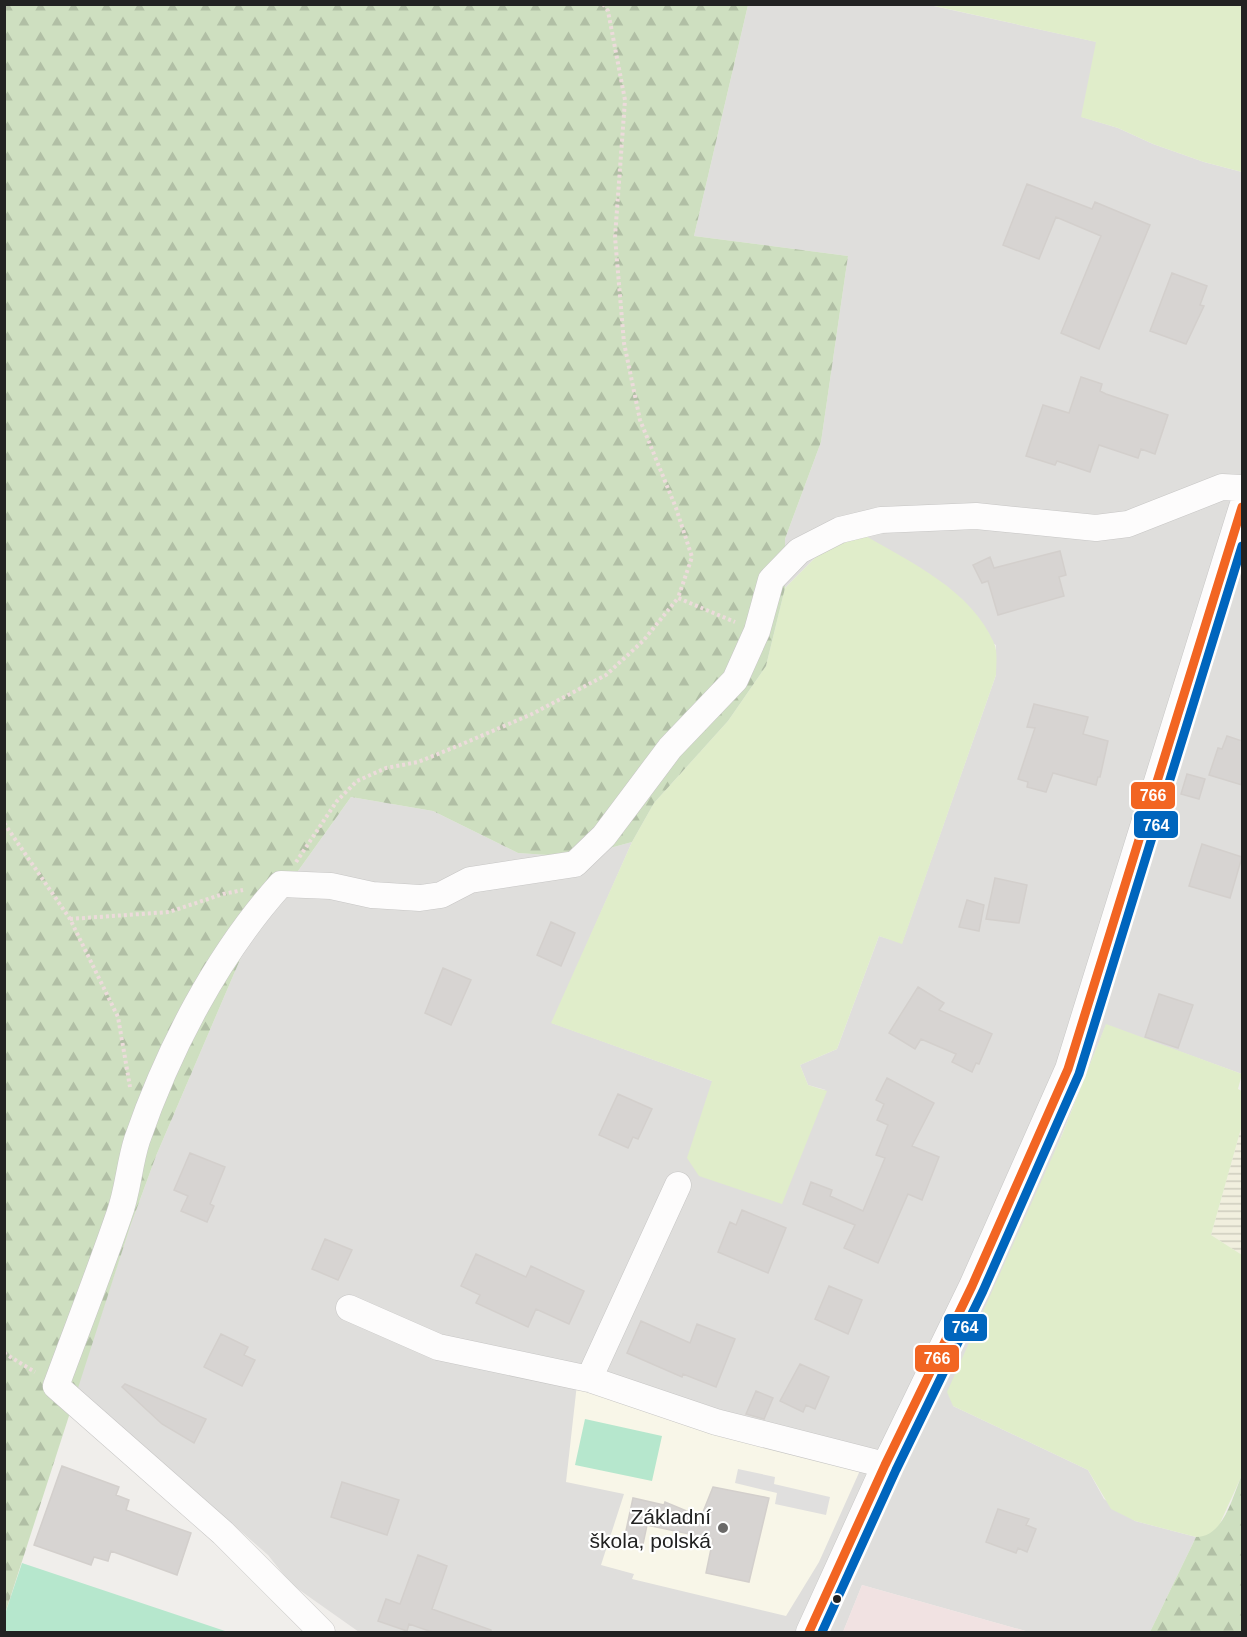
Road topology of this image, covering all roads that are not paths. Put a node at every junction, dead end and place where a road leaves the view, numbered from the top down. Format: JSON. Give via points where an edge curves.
{"nodes":[{"id":1,"x":1242,"y":488,"type":"edge"},
{"id":2,"x":1242,"y":507,"type":"edge"},
{"id":3,"x":678,"y":1185,"type":"dead end"},
{"id":4,"x":349,"y":1308,"type":"dead end"},
{"id":5,"x":589,"y":1379,"type":"junction"},
{"id":6,"x":885,"y":1465,"type":"junction"},
{"id":7,"x":322,"y":1632,"type":"edge"},
{"id":8,"x":809,"y":1632,"type":"edge"}],
"edges":[{"from":1,"to":7,"type":"street","via":[[1222,487],[1128,524],[1096,528],[966,516],[881,520],[840,530],[799,551],[771,580],[758,631],[735,680],[670,748],[604,836],[575,864],[470,880],[441,895],[420,898],[281,884],[238,936],[185,1027],[137,1141],[120,1212],[56,1386],[223,1533]]},
{"from":2,"to":6,"type":"street","via":[[1068,1069],[972,1286]]},
{"from":3,"to":5,"type":"street"},
{"from":4,"to":5,"type":"street","via":[[438,1347]]},
{"from":5,"to":6,"type":"street","via":[[716,1422]]},
{"from":6,"to":8,"type":"street"}]}
